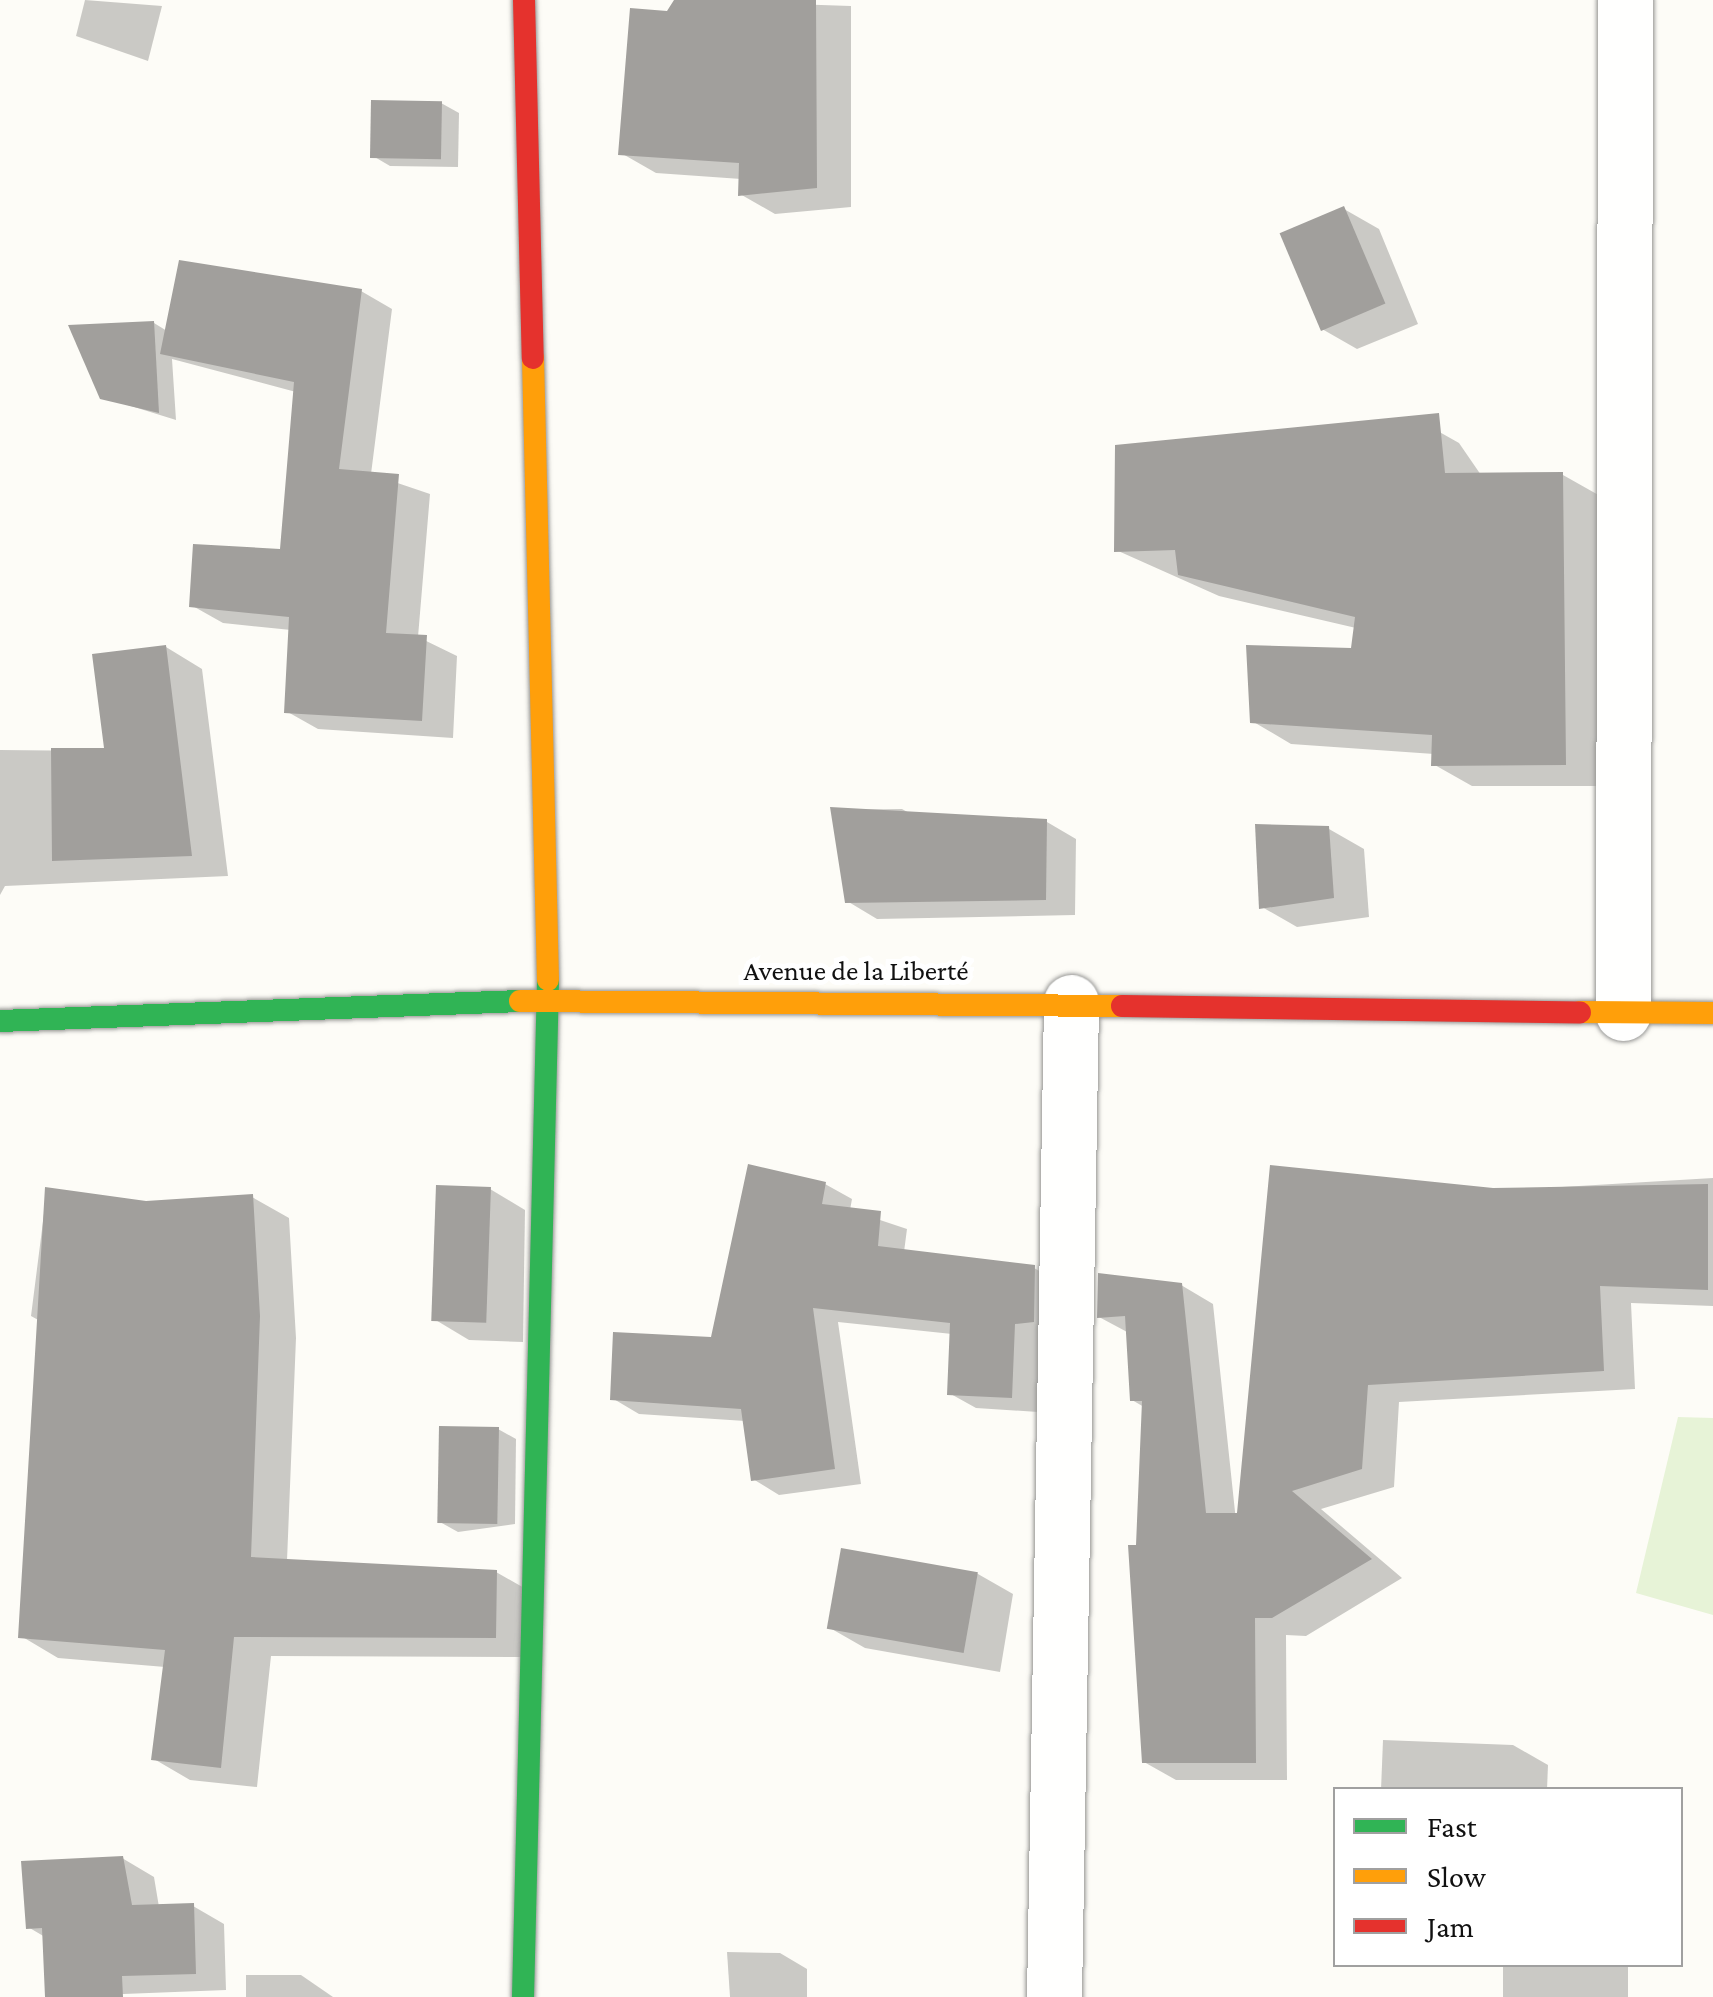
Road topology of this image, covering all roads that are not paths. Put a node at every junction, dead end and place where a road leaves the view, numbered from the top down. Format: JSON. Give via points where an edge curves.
{"nodes":[{"id":1,"x":524,"y":0,"type":"edge"},
{"id":2,"x":1625,"y":0,"type":"edge"},
{"id":3,"x":0,"y":996,"type":"edge"},
{"id":4,"x":548,"y":1000,"type":"junction"},
{"id":5,"x":1071,"y":1002,"type":"junction"},
{"id":6,"x":1623,"y":1013,"type":"junction"},
{"id":7,"x":1713,"y":1013,"type":"edge"},
{"id":8,"x":1,"y":1021,"type":"edge"},
{"id":9,"x":0,"y":1050,"type":"edge"},
{"id":10,"x":523,"y":1997,"type":"edge"},
{"id":11,"x":1054,"y":1997,"type":"edge"}],
"edges":[{"from":1,"to":4,"type":"street"},
{"from":2,"to":6,"type":"street"},
{"from":3,"to":8,"type":"street"},
{"from":4,"to":5,"type":"street","name":"Avenue de la Liberté"},
{"from":4,"to":8,"type":"street","name":"Avenue de la Liberté"},
{"from":4,"to":10,"type":"street"},
{"from":5,"to":6,"type":"street","name":"Avenue de la Liberté"},
{"from":5,"to":11,"type":"street"},
{"from":6,"to":7,"type":"street","name":"Avenue de la Liberté"},
{"from":8,"to":9,"type":"street"}]}
